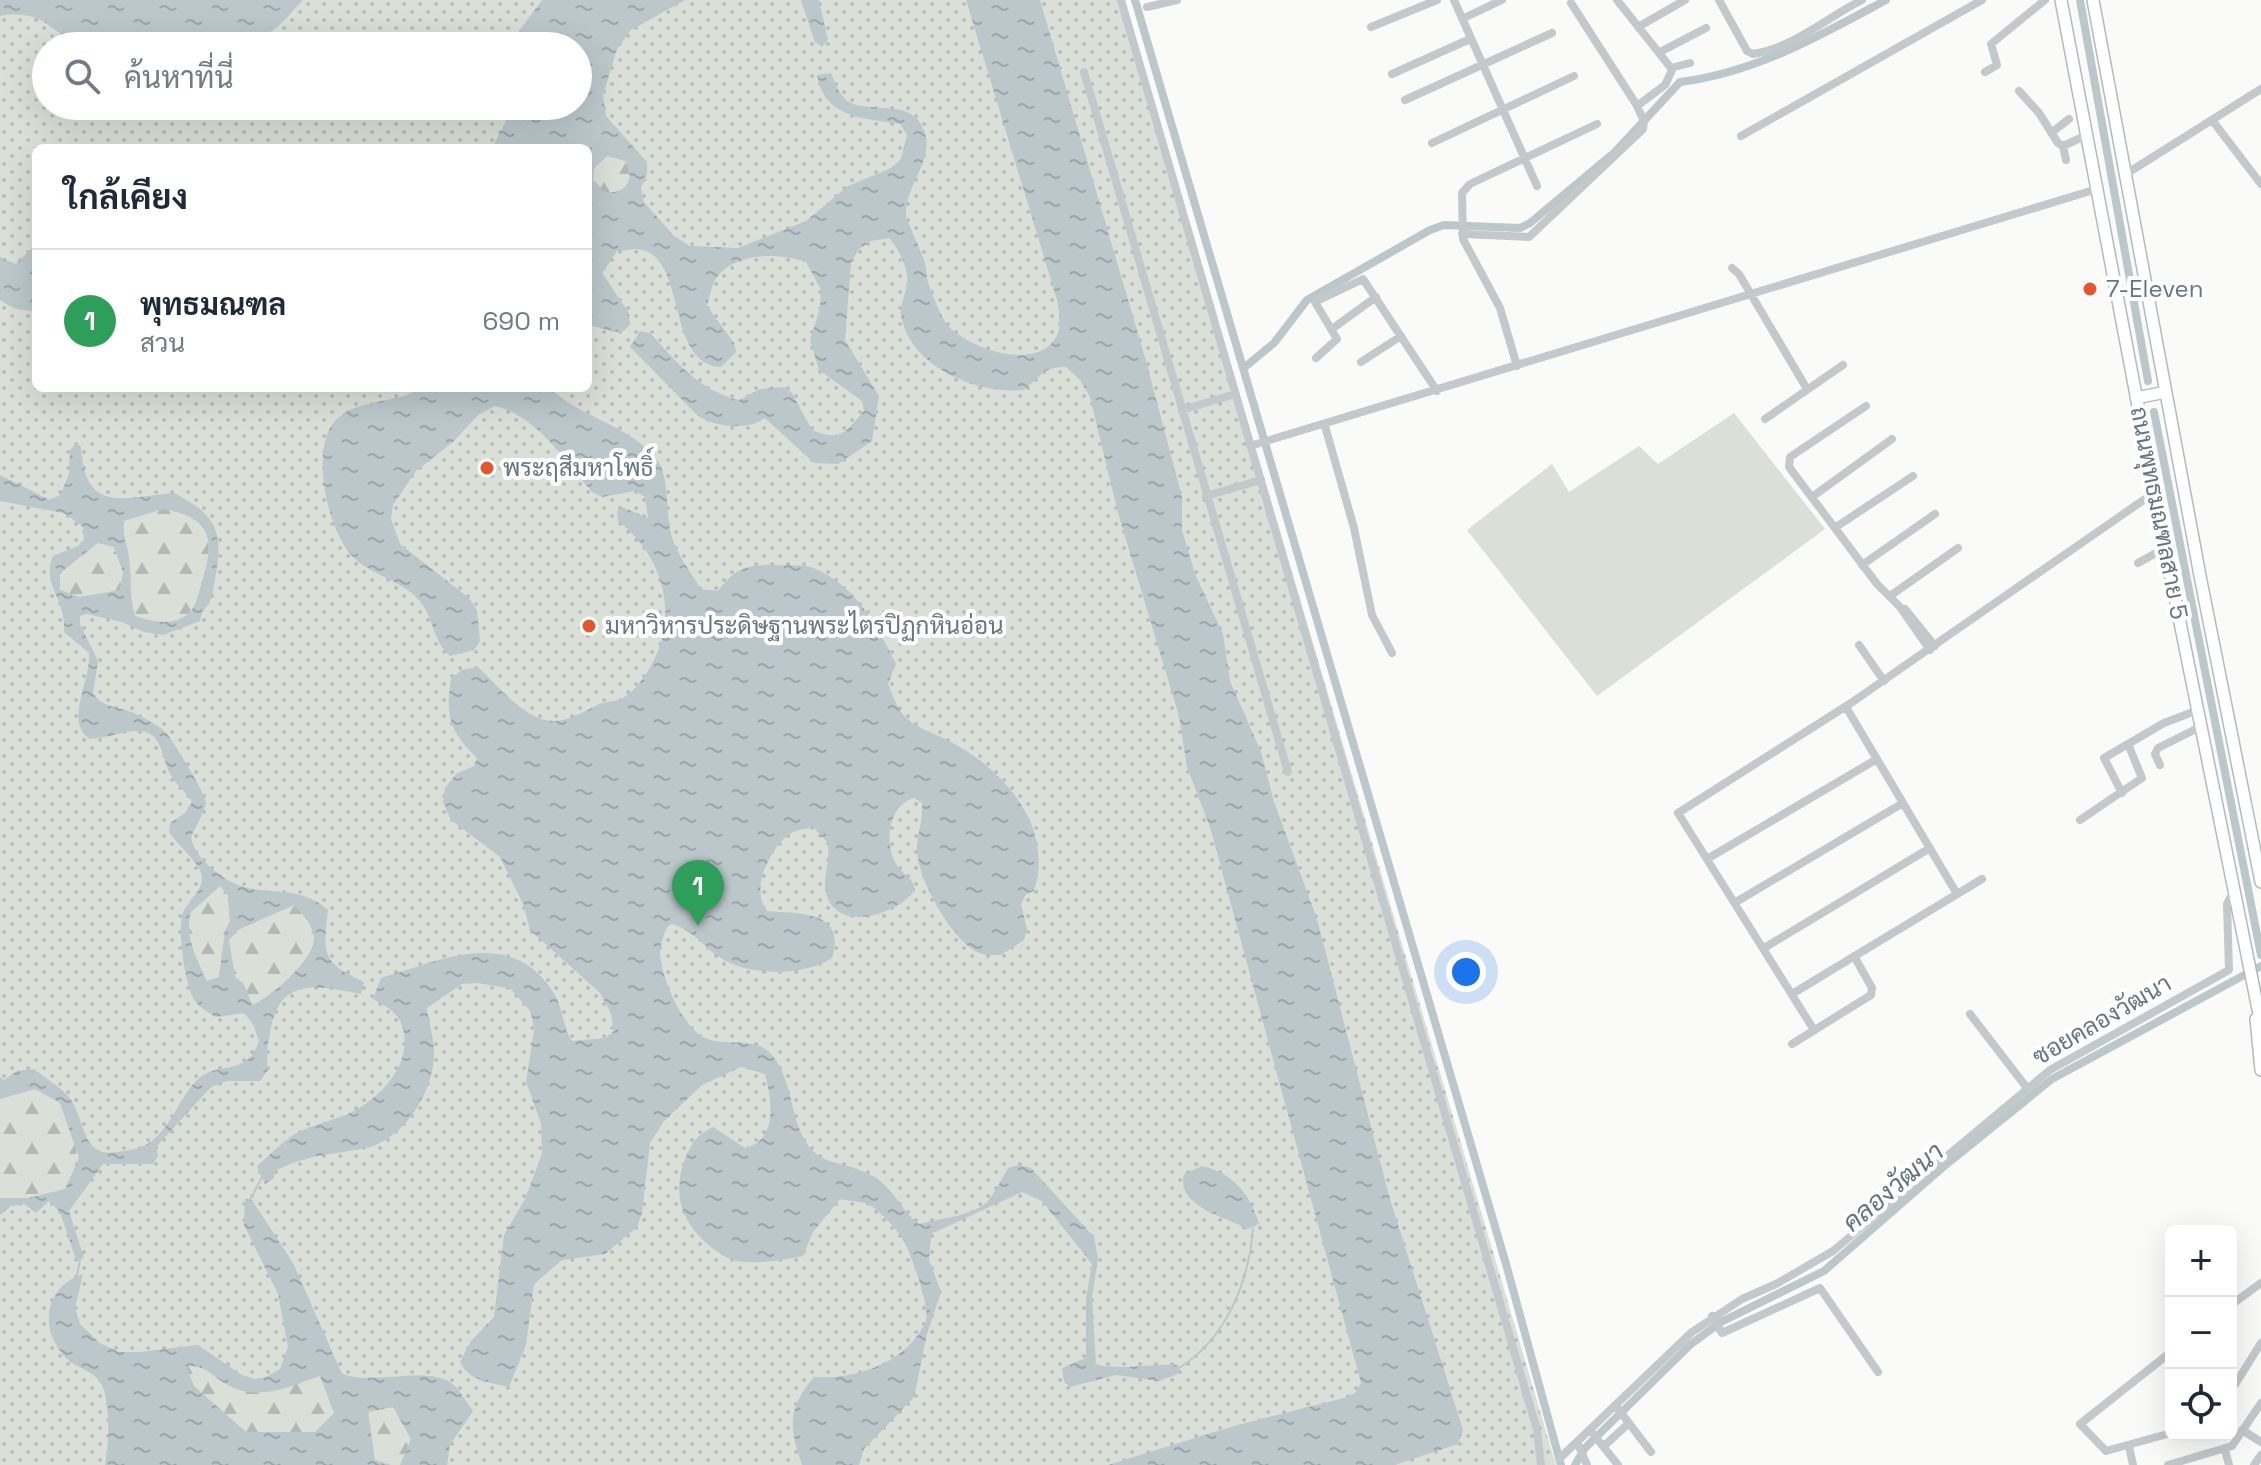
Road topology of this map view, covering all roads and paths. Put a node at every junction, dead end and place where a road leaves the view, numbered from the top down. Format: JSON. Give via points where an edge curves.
{"nodes":[{"id":1,"x":1121,"y":0,"type":"edge"},
{"id":2,"x":1177,"y":0,"type":"edge"},
{"id":3,"x":1437,"y":0,"type":"edge"},
{"id":4,"x":1454,"y":0,"type":"edge"},
{"id":5,"x":1502,"y":0,"type":"edge"},
{"id":6,"x":1617,"y":0,"type":"edge"},
{"id":7,"x":1685,"y":0,"type":"edge"},
{"id":8,"x":1719,"y":0,"type":"edge"},
{"id":9,"x":1862,"y":0,"type":"edge"},
{"id":10,"x":1982,"y":0,"type":"edge"},
{"id":11,"x":2045,"y":0,"type":"edge"},
{"id":12,"x":2061,"y":0,"type":"edge"},
{"id":13,"x":2093,"y":0,"type":"edge"},
{"id":14,"x":1571,"y":3,"type":"dead end"},
{"id":15,"x":1147,"y":7,"type":"dead end"},
{"id":16,"x":1464,"y":18,"type":"junction"},
{"id":17,"x":1371,"y":27,"type":"dead end"},
{"id":18,"x":1638,"y":27,"type":"junction"},
{"id":19,"x":1706,"y":28,"type":"dead end"},
{"id":20,"x":1552,"y":33,"type":"dead end"},
{"id":21,"x":1470,"y":39,"type":"junction"},
{"id":22,"x":1660,"y":52,"type":"junction"},
{"id":23,"x":1690,"y":63,"type":"dead end"},
{"id":24,"x":1482,"y":64,"type":"junction"},
{"id":25,"x":1673,"y":68,"type":"junction"},
{"id":26,"x":1084,"y":72,"type":"dead end"},
{"id":27,"x":1985,"y":72,"type":"dead end"},
{"id":28,"x":1392,"y":74,"type":"dead end"},
{"id":29,"x":1574,"y":76,"type":"dead end"},
{"id":30,"x":2261,"y":89,"type":"edge"},
{"id":31,"x":2019,"y":91,"type":"dead end"},
{"id":32,"x":1405,"y":100,"type":"dead end"},
{"id":33,"x":1637,"y":106,"type":"junction"},
{"id":34,"x":1504,"y":110,"type":"junction"},
{"id":35,"x":2069,"y":119,"type":"dead end"},
{"id":36,"x":2212,"y":120,"type":"junction"},
{"id":37,"x":1597,"y":124,"type":"dead end"},
{"id":38,"x":2051,"y":133,"type":"junction"},
{"id":39,"x":2087,"y":135,"type":"junction"},
{"id":40,"x":1741,"y":136,"type":"dead end"},
{"id":41,"x":1432,"y":143,"type":"dead end"},
{"id":42,"x":2063,"y":146,"type":"junction"},
{"id":43,"x":1526,"y":158,"type":"junction"},
{"id":44,"x":2066,"y":160,"type":"dead end"},
{"id":45,"x":2126,"y":174,"type":"junction"},
{"id":46,"x":2261,"y":184,"type":"edge"},
{"id":47,"x":1537,"y":186,"type":"dead end"},
{"id":48,"x":2097,"y":189,"type":"junction"},
{"id":49,"x":1462,"y":232,"type":"junction"},
{"id":50,"x":1732,"y":268,"type":"dead end"},
{"id":51,"x":1749,"y":294,"type":"junction"},
{"id":52,"x":1376,"y":297,"type":"junction"},
{"id":53,"x":1336,"y":326,"type":"dead end"},
{"id":54,"x":1401,"y":336,"type":"junction"},
{"id":55,"x":1316,"y":358,"type":"dead end"},
{"id":56,"x":1361,"y":362,"type":"dead end"},
{"id":57,"x":1843,"y":365,"type":"dead end"},
{"id":58,"x":1517,"y":366,"type":"junction"},
{"id":59,"x":1807,"y":389,"type":"junction"},
{"id":60,"x":1437,"y":391,"type":"junction"},
{"id":61,"x":2166,"y":392,"type":"junction"},
{"id":62,"x":1235,"y":394,"type":"junction"},
{"id":63,"x":2136,"y":398,"type":"junction"},
{"id":64,"x":1866,"y":406,"type":"dead end"},
{"id":65,"x":1182,"y":410,"type":"junction"},
{"id":66,"x":1765,"y":419,"type":"dead end"},
{"id":67,"x":1325,"y":426,"type":"junction"},
{"id":68,"x":1892,"y":439,"type":"dead end"},
{"id":69,"x":1250,"y":446,"type":"junction"},
{"id":70,"x":1913,"y":476,"type":"dead end"},
{"id":71,"x":1261,"y":480,"type":"junction"},
{"id":72,"x":2155,"y":492,"type":"junction"},
{"id":73,"x":1206,"y":496,"type":"junction"},
{"id":74,"x":1812,"y":497,"type":"junction"},
{"id":75,"x":1935,"y":514,"type":"dead end"},
{"id":76,"x":1836,"y":527,"type":"junction"},
{"id":77,"x":1958,"y":548,"type":"dead end"},
{"id":78,"x":2165,"y":548,"type":"junction"},
{"id":79,"x":2138,"y":563,"type":"dead end"},
{"id":80,"x":1862,"y":565,"type":"junction"},
{"id":81,"x":1890,"y":596,"type":"junction"},
{"id":82,"x":1859,"y":645,"type":"dead end"},
{"id":83,"x":1932,"y":648,"type":"junction"},
{"id":84,"x":1392,"y":653,"type":"dead end"},
{"id":85,"x":1884,"y":681,"type":"junction"},
{"id":86,"x":1846,"y":707,"type":"junction"},
{"id":87,"x":2198,"y":710,"type":"junction"},
{"id":88,"x":2202,"y":726,"type":"junction"},
{"id":89,"x":2128,"y":744,"type":"junction"},
{"id":90,"x":1877,"y":759,"type":"junction"},
{"id":91,"x":2160,"y":765,"type":"dead end"},
{"id":92,"x":1288,"y":772,"type":"dead end"},
{"id":93,"x":2122,"y":793,"type":"junction"},
{"id":94,"x":1903,"y":803,"type":"junction"},
{"id":95,"x":2080,"y":820,"type":"dead end"},
{"id":96,"x":1930,"y":848,"type":"junction"},
{"id":97,"x":1707,"y":859,"type":"junction"},
{"id":98,"x":1982,"y":879,"type":"dead end"},
{"id":99,"x":2261,"y":882,"type":"edge"},
{"id":100,"x":2234,"y":889,"type":"junction"},
{"id":101,"x":1957,"y":894,"type":"junction"},
{"id":102,"x":1736,"y":902,"type":"junction"},
{"id":103,"x":1764,"y":948,"type":"junction"},
{"id":104,"x":1854,"y":956,"type":"junction"},
{"id":105,"x":2254,"y":992,"type":"junction"},
{"id":106,"x":1792,"y":994,"type":"junction"},
{"id":107,"x":1970,"y":1014,"type":"dead end"},
{"id":108,"x":2261,"y":1024,"type":"edge"},
{"id":109,"x":1814,"y":1030,"type":"junction"},
{"id":110,"x":1792,"y":1044,"type":"dead end"},
{"id":111,"x":2261,"y":1070,"type":"edge"},
{"id":112,"x":2027,"y":1088,"type":"junction"},
{"id":113,"x":2260,"y":1283,"type":"edge"},
{"id":114,"x":2261,"y":1294,"type":"edge"},
{"id":115,"x":2237,"y":1300,"type":"edge"},
{"id":116,"x":1714,"y":1318,"type":"junction"},
{"id":117,"x":2261,"y":1343,"type":"edge"},
{"id":118,"x":2165,"y":1357,"type":"edge"},
{"id":119,"x":1878,"y":1372,"type":"dead end"},
{"id":120,"x":2237,"y":1381,"type":"edge"},
{"id":121,"x":2261,"y":1403,"type":"edge"},
{"id":122,"x":1616,"y":1407,"type":"junction"},
{"id":123,"x":1627,"y":1421,"type":"junction"},
{"id":124,"x":2242,"y":1430,"type":"junction"},
{"id":125,"x":1592,"y":1432,"type":"junction"},
{"id":126,"x":2165,"y":1435,"type":"edge"},
{"id":127,"x":2261,"y":1442,"type":"edge"},
{"id":128,"x":1602,"y":1444,"type":"junction"},
{"id":129,"x":1578,"y":1445,"type":"junction"},
{"id":130,"x":2129,"y":1446,"type":"junction"},
{"id":131,"x":2225,"y":1450,"type":"junction"},
{"id":132,"x":1651,"y":1452,"type":"dead end"},
{"id":133,"x":2261,"y":1455,"type":"edge"},
{"id":134,"x":1560,"y":1458,"type":"dead end"},
{"id":135,"x":2182,"y":1463,"type":"edge"},
{"id":136,"x":1586,"y":1464,"type":"edge"},
{"id":137,"x":1541,"y":1465,"type":"edge"},
{"id":138,"x":1618,"y":1465,"type":"edge"},
{"id":139,"x":2133,"y":1465,"type":"edge"},
{"id":140,"x":2168,"y":1465,"type":"edge"},
{"id":141,"x":2229,"y":1465,"type":"edge"},
{"id":142,"x":2254,"y":1465,"type":"edge"}],
"edges":[{"from":1,"to":62,"type":"street"},
{"from":2,"to":15,"type":"street"},
{"from":3,"to":17,"type":"street"},
{"from":4,"to":16,"type":"street"},
{"from":5,"to":16,"type":"street"},
{"from":6,"to":18,"type":"street"},
{"from":7,"to":18,"type":"street"},
{"from":8,"to":9,"type":"street","via":[[1753,54],[1800,38]]},
{"from":10,"to":40,"type":"street"},
{"from":11,"to":27,"type":"street","via":[[1991,44],[1997,65]]},
{"from":12,"to":39,"type":"main road","name":"ถนนพุทธมณฑลสาย 5"},
{"from":13,"to":45,"type":"main road","name":"ถนนพุทธมณฑลสาย 5"},
{"from":14,"to":33,"type":"street"},
{"from":16,"to":21,"type":"street"},
{"from":18,"to":22,"type":"street"},
{"from":19,"to":22,"type":"street"},
{"from":20,"to":24,"type":"street"},
{"from":21,"to":24,"type":"street"},
{"from":21,"to":28,"type":"street"},
{"from":22,"to":25,"type":"street"},
{"from":23,"to":25,"type":"street"},
{"from":24,"to":32,"type":"street"},
{"from":24,"to":34,"type":"street"},
{"from":25,"to":33,"type":"street","via":[[1665,85]]},
{"from":26,"to":65,"type":"street"},
{"from":29,"to":34,"type":"street"},
{"from":30,"to":36,"type":"street"},
{"from":31,"to":38,"type":"street"},
{"from":33,"to":49,"type":"street","via":[[1643,129],[1529,237]]},
{"from":34,"to":41,"type":"street"},
{"from":34,"to":43,"type":"street"},
{"from":35,"to":38,"type":"street"},
{"from":36,"to":45,"type":"street"},
{"from":36,"to":46,"type":"street"},
{"from":37,"to":43,"type":"street"},
{"from":38,"to":42,"type":"street"},
{"from":39,"to":42,"type":"street"},
{"from":39,"to":48,"type":"main road","name":"ถนนพุทธมณฑลสาย 5"},
{"from":42,"to":44,"type":"street"},
{"from":43,"to":47,"type":"street"},
{"from":43,"to":49,"type":"street","via":[[1464,188]]},
{"from":45,"to":61,"type":"main road","name":"ถนนพุทธมณฑลสาย 5"},
{"from":48,"to":51,"type":"street"},
{"from":48,"to":63,"type":"main road","name":"ถนนพุทธมณฑลสาย 5"},
{"from":49,"to":58,"type":"street","via":[[1500,308]]},
{"from":50,"to":51,"type":"street"},
{"from":51,"to":58,"type":"street"},
{"from":51,"to":59,"type":"street"},
{"from":52,"to":53,"type":"street"},
{"from":52,"to":54,"type":"street"},
{"from":52,"to":55,"type":"street","via":[[1359,279],[1315,302],[1337,339]]},
{"from":54,"to":56,"type":"street"},
{"from":54,"to":60,"type":"street"},
{"from":57,"to":59,"type":"street"},
{"from":58,"to":60,"type":"street"},
{"from":59,"to":66,"type":"street"},
{"from":60,"to":67,"type":"street"},
{"from":61,"to":63,"type":"main road"},
{"from":61,"to":99,"type":"main road","name":"ถนนพุทธมณฑลสาย 5"},
{"from":62,"to":65,"type":"street"},
{"from":62,"to":69,"type":"street"},
{"from":63,"to":72,"type":"main road","name":"ถนนพุทธมณฑลสาย 5"},
{"from":64,"to":74,"type":"street","via":[[1790,457],[1791,472]]},
{"from":65,"to":73,"type":"street"},
{"from":67,"to":69,"type":"street"},
{"from":67,"to":84,"type":"street","via":[[1372,615]]},
{"from":68,"to":74,"type":"street"},
{"from":69,"to":71,"type":"street"},
{"from":70,"to":76,"type":"street"},
{"from":71,"to":73,"type":"street"},
{"from":71,"to":137,"type":"street","via":[[1533,1415]]},
{"from":72,"to":78,"type":"main road","name":"ถนนพุทธมณฑลสาย 5"},
{"from":72,"to":83,"type":"street"},
{"from":73,"to":92,"type":"street"},
{"from":74,"to":76,"type":"street"},
{"from":75,"to":80,"type":"street"},
{"from":76,"to":80,"type":"street"},
{"from":77,"to":81,"type":"street"},
{"from":78,"to":79,"type":"street"},
{"from":78,"to":87,"type":"main road","name":"ถนนพุทธมณฑลสาย 5"},
{"from":80,"to":81,"type":"street"},
{"from":81,"to":83,"type":"street"},
{"from":82,"to":85,"type":"street"},
{"from":83,"to":85,"type":"street"},
{"from":85,"to":86,"type":"street"},
{"from":86,"to":90,"type":"street"},
{"from":86,"to":97,"type":"street","via":[[1678,813]]},
{"from":87,"to":88,"type":"main road","name":"ถนนพุทธมณฑลสาย 5"},
{"from":87,"to":89,"type":"street"},
{"from":88,"to":91,"type":"street","via":[[2158,748]]},
{"from":88,"to":100,"type":"main road","name":"ถนนพุทธมณฑลสาย 5"},
{"from":89,"to":93,"type":"street","via":[[2142,778]]},
{"from":89,"to":93,"type":"street","via":[[2104,758]]},
{"from":90,"to":94,"type":"street"},
{"from":90,"to":97,"type":"street"},
{"from":93,"to":95,"type":"street"},
{"from":94,"to":96,"type":"street"},
{"from":94,"to":102,"type":"street"},
{"from":96,"to":101,"type":"street"},
{"from":96,"to":103,"type":"street"},
{"from":97,"to":102,"type":"street"},
{"from":98,"to":101,"type":"street"},
{"from":100,"to":105,"type":"main road","name":"ถนนพุทธมณฑลสาย 5"},
{"from":100,"to":112,"type":"street","name":"ซอยคลองวัฒนา","via":[[2227,904],[2229,970],[2072,1057]]},
{"from":101,"to":104,"type":"street"},
{"from":102,"to":103,"type":"street"},
{"from":103,"to":106,"type":"street"},
{"from":104,"to":106,"type":"street"},
{"from":104,"to":109,"type":"street","via":[[1871,995]]},
{"from":105,"to":108,"type":"main road","name":"ถนนพุทธมณฑลสาย 5"},
{"from":105,"to":111,"type":"main road"},
{"from":106,"to":109,"type":"street"},
{"from":107,"to":112,"type":"street"},
{"from":109,"to":110,"type":"street"},
{"from":112,"to":116,"type":"street","name":"ซอยคลองวัฒนา","via":[[1833,1251]]},
{"from":113,"to":114,"type":"street"},
{"from":113,"to":115,"type":"street"},
{"from":116,"to":119,"type":"street","via":[[1721,1330],[1820,1288]]},
{"from":116,"to":122,"type":"street","name":"ซอยคลองวัฒนา","via":[[1665,1355]]},
{"from":117,"to":120,"type":"street"},
{"from":118,"to":130,"type":"street","via":[[2080,1424],[2106,1451]]},
{"from":121,"to":124,"type":"street"},
{"from":122,"to":123,"type":"street"},
{"from":122,"to":125,"type":"street","name":"ซอยคลองวัฒนา"},
{"from":123,"to":128,"type":"street"},
{"from":123,"to":132,"type":"street"},
{"from":124,"to":127,"type":"street"},
{"from":124,"to":131,"type":"street"},
{"from":125,"to":128,"type":"street"},
{"from":125,"to":129,"type":"street","name":"ซอยคลองวัฒนา"},
{"from":126,"to":130,"type":"street"},
{"from":128,"to":138,"type":"street"},
{"from":129,"to":134,"type":"street","name":"ซอยคลองวัฒนา"},
{"from":129,"to":136,"type":"street"},
{"from":130,"to":139,"type":"street"},
{"from":131,"to":135,"type":"street"},
{"from":131,"to":141,"type":"street"},
{"from":133,"to":142,"type":"street"},
{"from":135,"to":140,"type":"street"}]}
